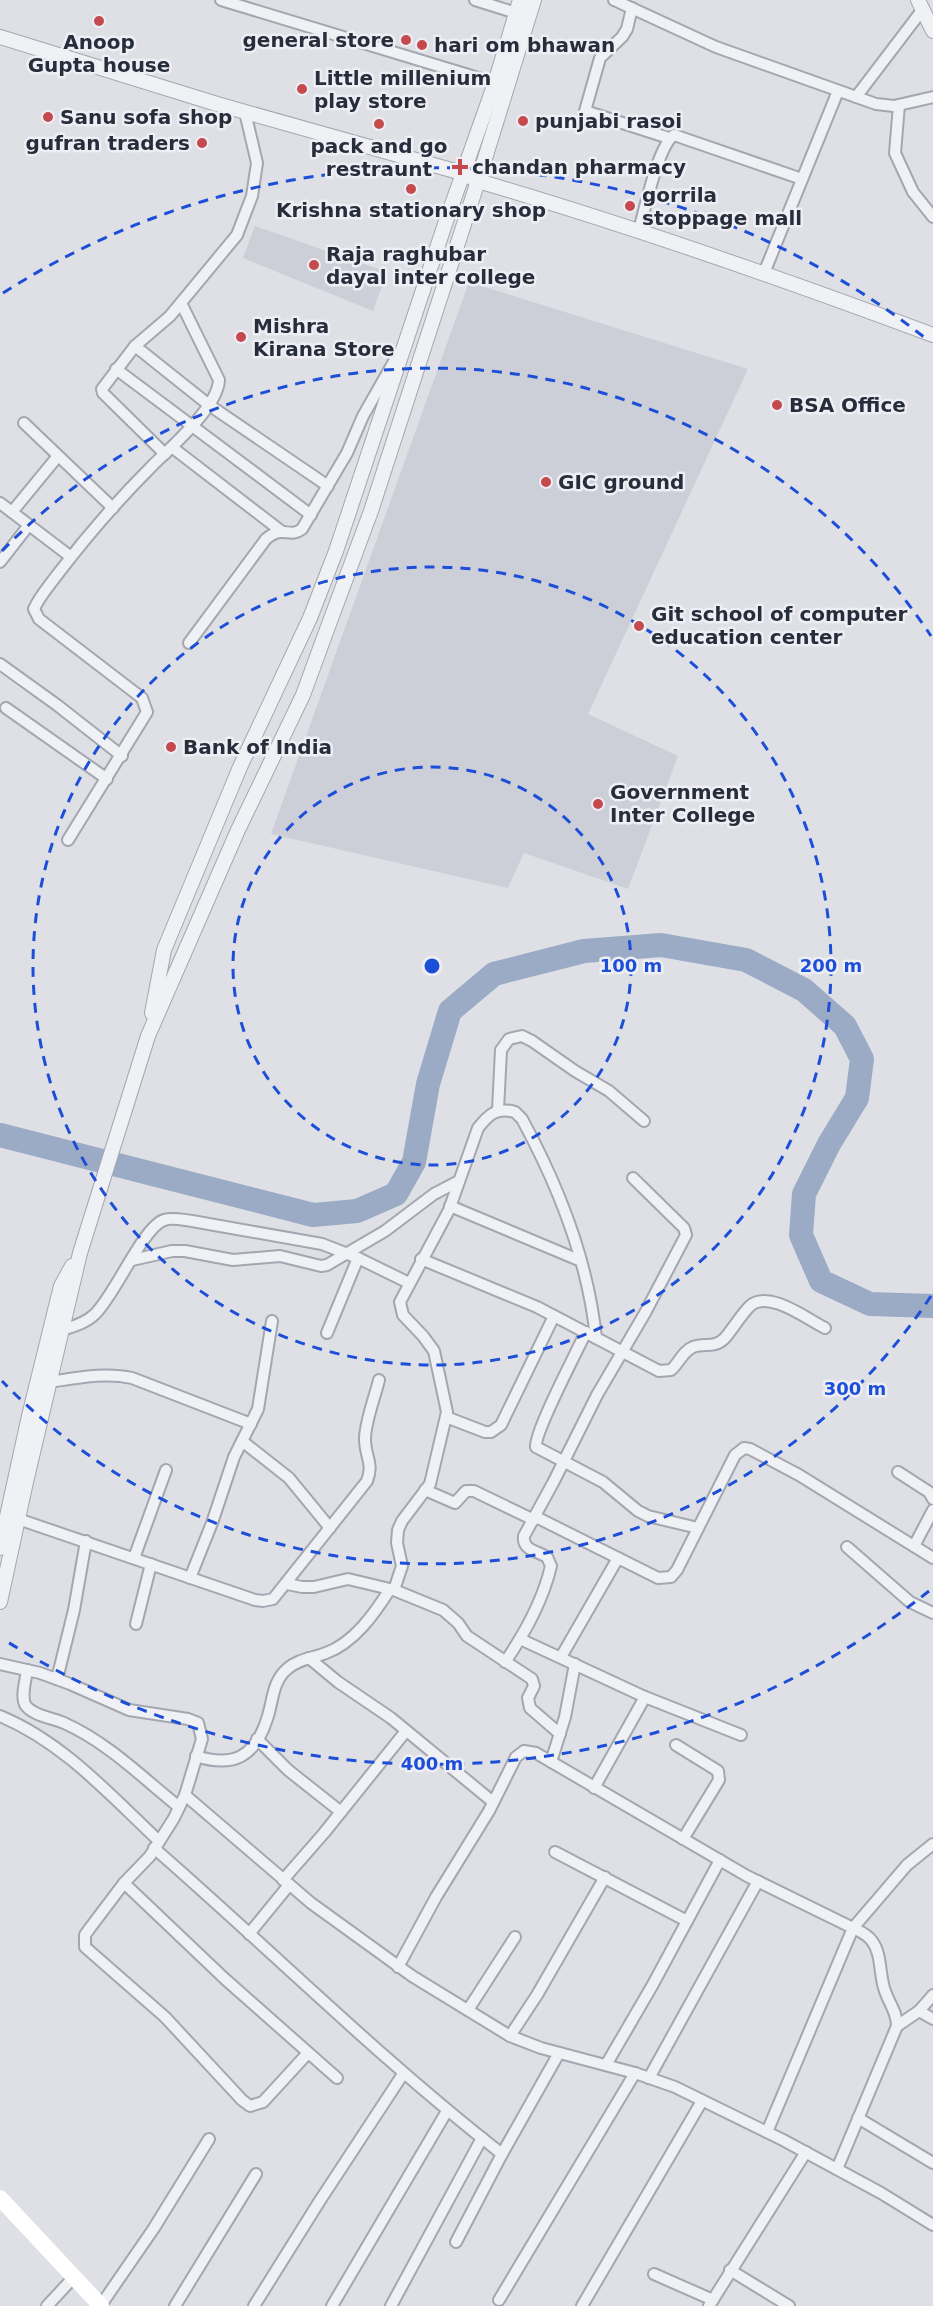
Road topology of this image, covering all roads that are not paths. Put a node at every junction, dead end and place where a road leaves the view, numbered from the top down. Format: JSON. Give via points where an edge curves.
{"nodes":[{"id":1,"x":221,"y":0,"type":"edge"},
{"id":2,"x":475,"y":0,"type":"edge"},
{"id":3,"x":534,"y":0,"type":"edge"},
{"id":4,"x":614,"y":0,"type":"edge"},
{"id":5,"x":921,"y":4,"type":"edge"},
{"id":6,"x":518,"y":7,"type":"edge"},
{"id":7,"x":632,"y":8,"type":"junction"},
{"id":8,"x":933,"y":31,"type":"edge"},
{"id":9,"x":0,"y":37,"type":"edge"},
{"id":10,"x":495,"y":84,"type":"junction"},
{"id":11,"x":838,"y":91,"type":"junction"},
{"id":12,"x":856,"y":97,"type":"junction"},
{"id":13,"x":933,"y":97,"type":"edge"},
{"id":14,"x":899,"y":105,"type":"junction"},
{"id":15,"x":245,"y":112,"type":"junction"},
{"id":16,"x":669,"y":138,"type":"junction"},
{"id":17,"x":462,"y":173,"type":"junction"},
{"id":18,"x":802,"y":179,"type":"junction"},
{"id":19,"x":478,"y":181,"type":"junction"},
{"id":20,"x":933,"y":217,"type":"edge"},
{"id":21,"x":639,"y":230,"type":"junction"},
{"id":22,"x":764,"y":273,"type":"junction"},
{"id":23,"x":181,"y":303,"type":"junction"},
{"id":24,"x":933,"y":335,"type":"edge"},
{"id":25,"x":404,"y":345,"type":"junction"},
{"id":26,"x":135,"y":346,"type":"junction"},
{"id":27,"x":116,"y":369,"type":"junction"},
{"id":28,"x":209,"y":405,"type":"junction"},
{"id":29,"x":24,"y":423,"type":"dead end"},
{"id":30,"x":192,"y":426,"type":"junction"},
{"id":31,"x":169,"y":451,"type":"junction"},
{"id":32,"x":58,"y":456,"type":"junction"},
{"id":33,"x":328,"y":486,"type":"junction"},
{"id":34,"x":0,"y":503,"type":"edge"},
{"id":35,"x":113,"y":508,"type":"junction"},
{"id":36,"x":12,"y":512,"type":"junction"},
{"id":37,"x":311,"y":515,"type":"junction"},
{"id":38,"x":29,"y":525,"type":"junction"},
{"id":39,"x":281,"y":531,"type":"junction"},
{"id":40,"x":71,"y":557,"type":"junction"},
{"id":41,"x":0,"y":562,"type":"edge"},
{"id":42,"x":189,"y":643,"type":"dead end"},
{"id":43,"x":0,"y":664,"type":"edge"},
{"id":44,"x":6,"y":708,"type":"dead end"},
{"id":45,"x":122,"y":756,"type":"junction"},
{"id":46,"x":107,"y":779,"type":"junction"},
{"id":47,"x":68,"y":840,"type":"dead end"},
{"id":48,"x":148,"y":1036,"type":"junction"},
{"id":49,"x":498,"y":1110,"type":"junction"},
{"id":50,"x":645,"y":1121,"type":"dead end"},
{"id":51,"x":633,"y":1178,"type":"dead end"},
{"id":52,"x":459,"y":1181,"type":"junction"},
{"id":53,"x":450,"y":1206,"type":"junction"},
{"id":54,"x":80,"y":1253,"type":"junction"},
{"id":55,"x":353,"y":1256,"type":"junction"},
{"id":56,"x":422,"y":1259,"type":"junction"},
{"id":57,"x":132,"y":1260,"type":"junction"},
{"id":58,"x":581,"y":1261,"type":"junction"},
{"id":59,"x":409,"y":1283,"type":"junction"},
{"id":60,"x":554,"y":1316,"type":"junction"},
{"id":61,"x":272,"y":1321,"type":"dead end"},
{"id":62,"x":825,"y":1328,"type":"dead end"},
{"id":63,"x":62,"y":1330,"type":"junction"},
{"id":64,"x":585,"y":1332,"type":"junction"},
{"id":65,"x":327,"y":1333,"type":"dead end"},
{"id":66,"x":596,"y":1338,"type":"junction"},
{"id":67,"x":623,"y":1352,"type":"junction"},
{"id":68,"x":379,"y":1380,"type":"dead end"},
{"id":69,"x":49,"y":1382,"type":"junction"},
{"id":70,"x":446,"y":1417,"type":"junction"},
{"id":71,"x":251,"y":1424,"type":"junction"},
{"id":72,"x":242,"y":1441,"type":"junction"},
{"id":73,"x":564,"y":1461,"type":"junction"},
{"id":74,"x":166,"y":1470,"type":"dead end"},
{"id":75,"x":898,"y":1472,"type":"dead end"},
{"id":76,"x":425,"y":1490,"type":"junction"},
{"id":77,"x":933,"y":1499,"type":"edge"},
{"id":78,"x":933,"y":1510,"type":"edge"},
{"id":79,"x":535,"y":1518,"type":"junction"},
{"id":80,"x":18,"y":1519,"type":"junction"},
{"id":81,"x":330,"y":1528,"type":"junction"},
{"id":82,"x":698,"y":1528,"type":"junction"},
{"id":83,"x":86,"y":1541,"type":"junction"},
{"id":84,"x":847,"y":1546,"type":"dead end"},
{"id":85,"x":914,"y":1546,"type":"junction"},
{"id":86,"x":0,"y":1548,"type":"edge"},
{"id":87,"x":134,"y":1558,"type":"junction"},
{"id":88,"x":618,"y":1558,"type":"junction"},
{"id":89,"x":933,"y":1558,"type":"edge"},
{"id":90,"x":151,"y":1564,"type":"junction"},
{"id":91,"x":190,"y":1578,"type":"junction"},
{"id":92,"x":287,"y":1584,"type":"junction"},
{"id":93,"x":392,"y":1589,"type":"junction"},
{"id":94,"x":0,"y":1602,"type":"edge"},
{"id":95,"x":933,"y":1613,"type":"edge"},
{"id":96,"x":136,"y":1624,"type":"dead end"},
{"id":97,"x":520,"y":1639,"type":"junction"},
{"id":98,"x":561,"y":1657,"type":"junction"},
{"id":99,"x":309,"y":1658,"type":"junction"},
{"id":100,"x":505,"y":1662,"type":"junction"},
{"id":101,"x":0,"y":1664,"type":"edge"},
{"id":102,"x":575,"y":1664,"type":"junction"},
{"id":103,"x":27,"y":1670,"type":"junction"},
{"id":104,"x":57,"y":1679,"type":"junction"},
{"id":105,"x":645,"y":1697,"type":"junction"},
{"id":106,"x":0,"y":1716,"type":"edge"},
{"id":107,"x":406,"y":1731,"type":"junction"},
{"id":108,"x":560,"y":1734,"type":"junction"},
{"id":109,"x":741,"y":1735,"type":"dead end"},
{"id":110,"x":257,"y":1739,"type":"junction"},
{"id":111,"x":676,"y":1745,"type":"dead end"},
{"id":112,"x":196,"y":1756,"type":"junction"},
{"id":113,"x":551,"y":1762,"type":"junction"},
{"id":114,"x":594,"y":1788,"type":"junction"},
{"id":115,"x":185,"y":1795,"type":"junction"},
{"id":116,"x":493,"y":1802,"type":"junction"},
{"id":117,"x":179,"y":1808,"type":"junction"},
{"id":118,"x":341,"y":1812,"type":"junction"},
{"id":119,"x":683,"y":1839,"type":"junction"},
{"id":120,"x":157,"y":1844,"type":"junction"},
{"id":121,"x":933,"y":1844,"type":"edge"},
{"id":122,"x":555,"y":1852,"type":"dead end"},
{"id":123,"x":720,"y":1860,"type":"junction"},
{"id":124,"x":605,"y":1877,"type":"junction"},
{"id":125,"x":758,"y":1881,"type":"junction"},
{"id":126,"x":124,"y":1883,"type":"junction"},
{"id":127,"x":286,"y":1883,"type":"junction"},
{"id":128,"x":687,"y":1921,"type":"junction"},
{"id":129,"x":853,"y":1928,"type":"junction"},
{"id":130,"x":249,"y":1934,"type":"junction"},
{"id":131,"x":515,"y":1937,"type":"dead end"},
{"id":132,"x":398,"y":1967,"type":"junction"},
{"id":133,"x":933,"y":1995,"type":"edge"},
{"id":134,"x":468,"y":2010,"type":"junction"},
{"id":135,"x":918,"y":2011,"type":"junction"},
{"id":136,"x":933,"y":2019,"type":"edge"},
{"id":137,"x":897,"y":2026,"type":"junction"},
{"id":138,"x":510,"y":2036,"type":"junction"},
{"id":139,"x":308,"y":2053,"type":"junction"},
{"id":140,"x":559,"y":2053,"type":"junction"},
{"id":141,"x":606,"y":2065,"type":"junction"},
{"id":142,"x":635,"y":2073,"type":"junction"},
{"id":143,"x":404,"y":2074,"type":"junction"},
{"id":144,"x":337,"y":2078,"type":"dead end"},
{"id":145,"x":649,"y":2078,"type":"junction"},
{"id":146,"x":702,"y":2101,"type":"junction"},
{"id":147,"x":447,"y":2111,"type":"junction"},
{"id":148,"x":858,"y":2118,"type":"junction"},
{"id":149,"x":767,"y":2132,"type":"junction"},
{"id":150,"x":482,"y":2138,"type":"junction"},
{"id":151,"x":209,"y":2139,"type":"dead end"},
{"id":152,"x":806,"y":2152,"type":"junction"},
{"id":153,"x":502,"y":2154,"type":"junction"},
{"id":154,"x":933,"y":2163,"type":"edge"},
{"id":155,"x":837,"y":2169,"type":"junction"},
{"id":156,"x":256,"y":2174,"type":"dead end"},
{"id":157,"x":0,"y":2198,"type":"edge"},
{"id":158,"x":933,"y":2225,"type":"edge"},
{"id":159,"x":456,"y":2242,"type":"dead end"},
{"id":160,"x":730,"y":2270,"type":"junction"},
{"id":161,"x":654,"y":2274,"type":"dead end"},
{"id":162,"x":74,"y":2277,"type":"junction"},
{"id":163,"x":499,"y":2300,"type":"dead end"},
{"id":164,"x":711,"y":2303,"type":"edge"},
{"id":165,"x":47,"y":2306,"type":"edge"},
{"id":166,"x":101,"y":2306,"type":"edge"},
{"id":167,"x":175,"y":2306,"type":"edge"},
{"id":168,"x":254,"y":2306,"type":"edge"},
{"id":169,"x":332,"y":2306,"type":"edge"},
{"id":170,"x":391,"y":2306,"type":"edge"},
{"id":171,"x":582,"y":2306,"type":"edge"},
{"id":172,"x":789,"y":2306,"type":"edge"}],
"edges":[{"from":1,"to":10,"type":"street"},
{"from":2,"to":6,"type":"street"},
{"from":3,"to":19,"type":"street"},
{"from":4,"to":7,"type":"street"},
{"from":5,"to":8,"type":"street"},
{"from":5,"to":12,"type":"street"},
{"from":6,"to":10,"type":"street"},
{"from":7,"to":11,"type":"street","via":[[716,47]]},
{"from":7,"to":16,"type":"street","via":[[622,37],[600,58],[585,111]]},
{"from":9,"to":15,"type":"street"},
{"from":10,"to":17,"type":"street"},
{"from":11,"to":12,"type":"street"},
{"from":11,"to":18,"type":"street"},
{"from":12,"to":14,"type":"street","via":[[876,104]]},
{"from":13,"to":14,"type":"street"},
{"from":14,"to":20,"type":"street","via":[[895,153],[913,192]]},
{"from":15,"to":17,"type":"street"},
{"from":15,"to":23,"type":"street","via":[[257,163],[252,196],[237,235]]},
{"from":16,"to":18,"type":"street","via":[[681,135]]},
{"from":16,"to":21,"type":"street"},
{"from":17,"to":19,"type":"street"},
{"from":17,"to":25,"type":"street"},
{"from":18,"to":22,"type":"street"},
{"from":19,"to":21,"type":"street"},
{"from":19,"to":48,"type":"street","via":[[371,511],[303,695],[237,830]]},
{"from":21,"to":22,"type":"street"},
{"from":22,"to":24,"type":"street"},
{"from":23,"to":26,"type":"street"},
{"from":23,"to":28,"type":"street","via":[[219,380]]},
{"from":25,"to":33,"type":"street"},
{"from":25,"to":48,"type":"street","via":[[314,609],[240,767],[164,950]]},
{"from":26,"to":27,"type":"street"},
{"from":26,"to":28,"type":"street"},
{"from":27,"to":30,"type":"street"},
{"from":27,"to":31,"type":"street","via":[[103,386],[103,393]]},
{"from":28,"to":30,"type":"street"},
{"from":28,"to":33,"type":"street"},
{"from":29,"to":32,"type":"street"},
{"from":30,"to":31,"type":"street"},
{"from":30,"to":37,"type":"street"},
{"from":31,"to":35,"type":"street"},
{"from":31,"to":39,"type":"street"},
{"from":32,"to":35,"type":"street"},
{"from":32,"to":36,"type":"street"},
{"from":33,"to":37,"type":"street"},
{"from":34,"to":36,"type":"street"},
{"from":35,"to":40,"type":"street"},
{"from":36,"to":38,"type":"street"},
{"from":37,"to":39,"type":"street","via":[[297,533]]},
{"from":38,"to":40,"type":"street"},
{"from":38,"to":41,"type":"street"},
{"from":39,"to":42,"type":"street","via":[[266,539]]},
{"from":40,"to":45,"type":"street","via":[[36,603],[35,615],[142,698],[146,717]]},
{"from":43,"to":45,"type":"street"},
{"from":44,"to":46,"type":"street"},
{"from":45,"to":46,"type":"street"},
{"from":46,"to":47,"type":"street"},
{"from":48,"to":54,"type":"street"},
{"from":49,"to":50,"type":"street","via":[[501,1050],[509,1039],[522,1036],[609,1090]]},
{"from":49,"to":52,"type":"street","via":[[478,1128]]},
{"from":49,"to":58,"type":"street","via":[[515,1112],[531,1136],[561,1198]]},
{"from":51,"to":67,"type":"street","via":[[684,1228],[686,1235]]},
{"from":52,"to":53,"type":"street"},
{"from":52,"to":55,"type":"street","via":[[434,1194]]},
{"from":53,"to":56,"type":"street"},
{"from":53,"to":58,"type":"street"},
{"from":54,"to":63,"type":"street"},
{"from":54,"to":86,"type":"street","via":[[61,1286]]},
{"from":55,"to":57,"type":"street","via":[[321,1266],[280,1256],[233,1260],[185,1251]]},
{"from":55,"to":57,"type":"street","via":[[308,1241],[175,1219],[159,1223]]},
{"from":55,"to":59,"type":"street"},
{"from":55,"to":65,"type":"street"},
{"from":56,"to":59,"type":"street"},
{"from":56,"to":60,"type":"street"},
{"from":57,"to":63,"type":"street","via":[[101,1308],[93,1316]]},
{"from":58,"to":66,"type":"street"},
{"from":59,"to":70,"type":"street","via":[[400,1309],[434,1351]]},
{"from":60,"to":64,"type":"street"},
{"from":60,"to":70,"type":"street","via":[[501,1425],[485,1432]]},
{"from":61,"to":71,"type":"street","via":[[261,1394]]},
{"from":62,"to":67,"type":"street","via":[[763,1299],[750,1306],[723,1340],[715,1345],[693,1347],[671,1370],[659,1371]]},
{"from":63,"to":69,"type":"street"},
{"from":64,"to":66,"type":"street"},
{"from":64,"to":73,"type":"street","via":[[536,1440],[539,1450]]},
{"from":66,"to":67,"type":"street"},
{"from":67,"to":73,"type":"street"},
{"from":68,"to":81,"type":"street","via":[[365,1438],[371,1472]]},
{"from":69,"to":71,"type":"street","via":[[119,1375],[146,1381]]},
{"from":69,"to":80,"type":"street"},
{"from":70,"to":76,"type":"street","via":[[434,1472]]},
{"from":71,"to":72,"type":"street"},
{"from":72,"to":81,"type":"street","via":[[289,1478]]},
{"from":72,"to":91,"type":"street"},
{"from":73,"to":79,"type":"street"},
{"from":73,"to":82,"type":"street","via":[[603,1482],[648,1516]]},
{"from":74,"to":87,"type":"street"},
{"from":75,"to":77,"type":"street","via":[[929,1492]]},
{"from":76,"to":79,"type":"street","via":[[455,1503],[466,1491],[474,1491]]},
{"from":76,"to":93,"type":"street","via":[[398,1530],[402,1566]]},
{"from":78,"to":85,"type":"street"},
{"from":79,"to":88,"type":"street"},
{"from":79,"to":97,"type":"street","via":[[524,1536],[524,1544],[547,1557],[551,1566]]},
{"from":80,"to":83,"type":"street"},
{"from":80,"to":94,"type":"street"},
{"from":81,"to":92,"type":"street"},
{"from":82,"to":85,"type":"street","via":[[735,1455],[744,1448],[799,1475]]},
{"from":82,"to":88,"type":"street","via":[[670,1577],[658,1578]]},
{"from":83,"to":87,"type":"street"},
{"from":83,"to":104,"type":"street"},
{"from":84,"to":95,"type":"street","via":[[910,1602]]},
{"from":85,"to":89,"type":"street"},
{"from":87,"to":90,"type":"street"},
{"from":88,"to":98,"type":"street"},
{"from":90,"to":91,"type":"street"},
{"from":90,"to":96,"type":"street"},
{"from":91,"to":92,"type":"street","via":[[263,1601],[273,1599]]},
{"from":92,"to":93,"type":"street","via":[[314,1587],[348,1579]]},
{"from":93,"to":99,"type":"street","via":[[357,1631],[335,1649]]},
{"from":93,"to":100,"type":"street","via":[[443,1610],[467,1636]]},
{"from":97,"to":98,"type":"street"},
{"from":97,"to":100,"type":"street"},
{"from":98,"to":102,"type":"street"},
{"from":99,"to":107,"type":"street"},
{"from":99,"to":110,"type":"street","via":[[289,1667],[277,1681],[267,1721]]},
{"from":100,"to":108,"type":"street","via":[[532,1679],[530,1708]]},
{"from":101,"to":103,"type":"street"},
{"from":102,"to":105,"type":"street"},
{"from":102,"to":108,"type":"street"},
{"from":103,"to":104,"type":"street"},
{"from":103,"to":117,"type":"street","via":[[23,1697],[32,1712],[80,1731]]},
{"from":104,"to":112,"type":"street","via":[[129,1710],[194,1721],[202,1739]]},
{"from":105,"to":109,"type":"street"},
{"from":105,"to":114,"type":"street"},
{"from":106,"to":120,"type":"street","via":[[38,1735],[65,1755]]},
{"from":107,"to":116,"type":"street"},
{"from":107,"to":118,"type":"street"},
{"from":108,"to":113,"type":"street"},
{"from":110,"to":112,"type":"street","via":[[235,1760],[216,1762]]},
{"from":110,"to":118,"type":"street","via":[[295,1776]]},
{"from":111,"to":119,"type":"street","via":[[720,1776]]},
{"from":112,"to":115,"type":"street"},
{"from":113,"to":114,"type":"street"},
{"from":113,"to":116,"type":"street","via":[[536,1753],[520,1753]]},
{"from":114,"to":119,"type":"street"},
{"from":115,"to":117,"type":"street"},
{"from":115,"to":127,"type":"street"},
{"from":116,"to":132,"type":"street"},
{"from":117,"to":120,"type":"street"},
{"from":118,"to":127,"type":"street"},
{"from":119,"to":123,"type":"street"},
{"from":120,"to":126,"type":"street"},
{"from":120,"to":130,"type":"street"},
{"from":121,"to":129,"type":"street","via":[[907,1865]]},
{"from":122,"to":124,"type":"street"},
{"from":123,"to":125,"type":"street"},
{"from":123,"to":128,"type":"street"},
{"from":124,"to":128,"type":"street"},
{"from":124,"to":138,"type":"street"},
{"from":125,"to":129,"type":"street"},
{"from":125,"to":145,"type":"street"},
{"from":126,"to":139,"type":"street"},
{"from":126,"to":139,"type":"street","via":[[85,1935],[86,1947],[165,2017],[242,2100],[250,2106],[263,2102]]},
{"from":127,"to":130,"type":"street"},
{"from":127,"to":132,"type":"street"},
{"from":128,"to":141,"type":"street"},
{"from":129,"to":137,"type":"street","via":[[873,1941]]},
{"from":129,"to":149,"type":"street"},
{"from":130,"to":143,"type":"street"},
{"from":131,"to":134,"type":"street"},
{"from":132,"to":134,"type":"street"},
{"from":133,"to":135,"type":"street"},
{"from":134,"to":138,"type":"street"},
{"from":135,"to":136,"type":"street"},
{"from":135,"to":137,"type":"street"},
{"from":137,"to":148,"type":"street"},
{"from":138,"to":140,"type":"street"},
{"from":139,"to":144,"type":"street"},
{"from":140,"to":141,"type":"street"},
{"from":140,"to":153,"type":"street"},
{"from":141,"to":142,"type":"street"},
{"from":142,"to":145,"type":"street"},
{"from":142,"to":163,"type":"street"},
{"from":143,"to":147,"type":"street"},
{"from":143,"to":168,"type":"street"},
{"from":145,"to":146,"type":"street"},
{"from":146,"to":149,"type":"street"},
{"from":146,"to":171,"type":"street"},
{"from":147,"to":150,"type":"street"},
{"from":147,"to":169,"type":"street"},
{"from":148,"to":154,"type":"street"},
{"from":148,"to":155,"type":"street"},
{"from":149,"to":152,"type":"street"},
{"from":150,"to":153,"type":"street"},
{"from":150,"to":170,"type":"street"},
{"from":151,"to":166,"type":"street"},
{"from":152,"to":155,"type":"street"},
{"from":152,"to":160,"type":"street"},
{"from":153,"to":159,"type":"street"},
{"from":155,"to":158,"type":"street"},
{"from":156,"to":167,"type":"street"},
{"from":157,"to":162,"type":"main road"},
{"from":160,"to":164,"type":"street"},
{"from":160,"to":172,"type":"street"},
{"from":161,"to":164,"type":"street"},
{"from":162,"to":165,"type":"street"},
{"from":162,"to":166,"type":"main road"}]}
